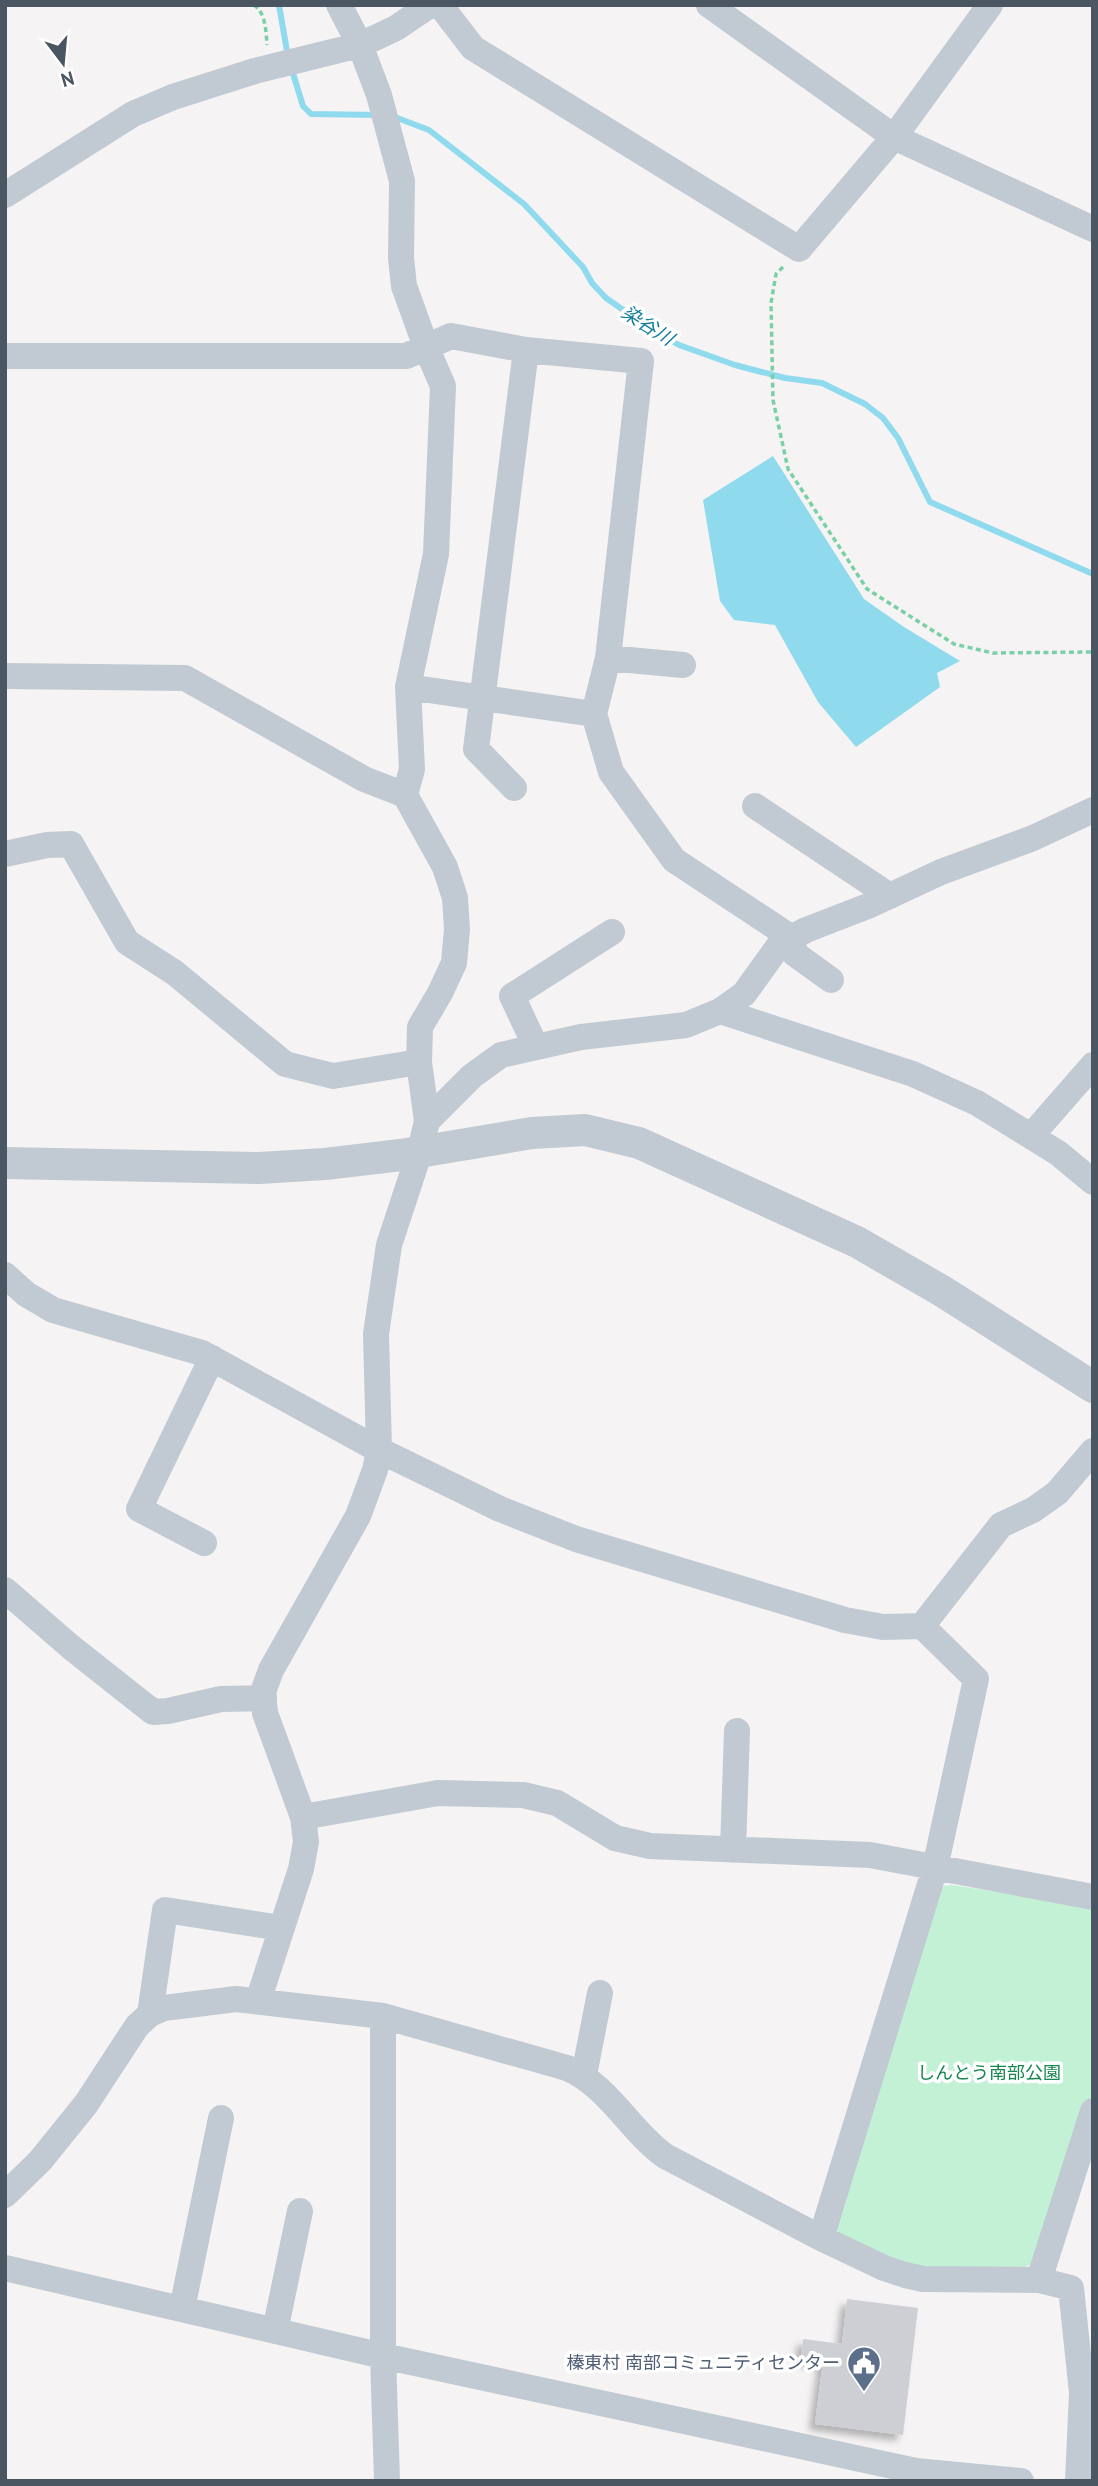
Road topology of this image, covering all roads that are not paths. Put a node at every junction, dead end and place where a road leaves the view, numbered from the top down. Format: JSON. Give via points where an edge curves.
{"nodes":[{"id":1,"x":339,"y":5,"type":"edge"},
{"id":2,"x":429,"y":5,"type":"edge"},
{"id":3,"x":440,"y":5,"type":"edge"},
{"id":4,"x":709,"y":5,"type":"edge"},
{"id":5,"x":990,"y":5,"type":"edge"},
{"id":6,"x":360,"y":45,"type":"junction"},
{"id":7,"x":894,"y":137,"type":"junction"},
{"id":8,"x":5,"y":195,"type":"edge"},
{"id":9,"x":1093,"y":229,"type":"edge"},
{"id":10,"x":426,"y":347,"type":"junction"},
{"id":11,"x":526,"y":350,"type":"junction"},
{"id":12,"x":5,"y":356,"type":"edge"},
{"id":13,"x":608,"y":658,"type":"junction"},
{"id":14,"x":682,"y":665,"type":"dead end"},
{"id":15,"x":5,"y":676,"type":"edge"},
{"id":16,"x":408,"y":687,"type":"junction"},
{"id":17,"x":482,"y":698,"type":"junction"},
{"id":18,"x":594,"y":714,"type":"junction"},
{"id":19,"x":514,"y":788,"type":"dead end"},
{"id":20,"x":405,"y":795,"type":"junction"},
{"id":21,"x":755,"y":806,"type":"dead end"},
{"id":22,"x":1093,"y":810,"type":"edge"},
{"id":23,"x":5,"y":854,"type":"edge"},
{"id":24,"x":890,"y":896,"type":"junction"},
{"id":25,"x":612,"y":932,"type":"dead end"},
{"id":26,"x":792,"y":938,"type":"junction"},
{"id":27,"x":831,"y":980,"type":"dead end"},
{"id":28,"x":720,"y":1010,"type":"junction"},
{"id":29,"x":536,"y":1047,"type":"junction"},
{"id":30,"x":419,"y":1062,"type":"junction"},
{"id":31,"x":1093,"y":1065,"type":"edge"},
{"id":32,"x":427,"y":1121,"type":"junction"},
{"id":33,"x":1031,"y":1136,"type":"junction"},
{"id":34,"x":420,"y":1152,"type":"junction"},
{"id":35,"x":5,"y":1163,"type":"edge"},
{"id":36,"x":1093,"y":1182,"type":"edge"},
{"id":37,"x":9,"y":1287,"type":"edge"},
{"id":38,"x":212,"y":1358,"type":"junction"},
{"id":39,"x":1093,"y":1387,"type":"edge"},
{"id":40,"x":379,"y":1450,"type":"junction"},
{"id":41,"x":1093,"y":1451,"type":"edge"},
{"id":42,"x":204,"y":1543,"type":"dead end"},
{"id":43,"x":5,"y":1590,"type":"edge"},
{"id":44,"x":922,"y":1626,"type":"junction"},
{"id":45,"x":264,"y":1698,"type":"junction"},
{"id":46,"x":737,"y":1731,"type":"dead end"},
{"id":47,"x":303,"y":1817,"type":"junction"},
{"id":48,"x":733,"y":1850,"type":"junction"},
{"id":49,"x":935,"y":1868,"type":"junction"},
{"id":50,"x":1093,"y":1897,"type":"edge"},
{"id":51,"x":281,"y":1928,"type":"junction"},
{"id":52,"x":600,"y":1993,"type":"dead end"},
{"id":53,"x":257,"y":2001,"type":"junction"},
{"id":54,"x":150,"y":2014,"type":"junction"},
{"id":55,"x":383,"y":2016,"type":"junction"},
{"id":56,"x":583,"y":2075,"type":"junction"},
{"id":57,"x":1093,"y":2111,"type":"edge"},
{"id":58,"x":221,"y":2118,"type":"dead end"},
{"id":59,"x":5,"y":2195,"type":"edge"},
{"id":60,"x":299,"y":2211,"type":"dead end"},
{"id":61,"x":821,"y":2238,"type":"junction"},
{"id":62,"x":5,"y":2268,"type":"edge"},
{"id":63,"x":1039,"y":2280,"type":"junction"},
{"id":64,"x":182,"y":2309,"type":"junction"},
{"id":65,"x":275,"y":2331,"type":"junction"},
{"id":66,"x":383,"y":2356,"type":"junction"},
{"id":67,"x":1087,"y":2393,"type":"edge"},
{"id":68,"x":387,"y":2481,"type":"edge"},
{"id":69,"x":1021,"y":2481,"type":"edge"},
{"id":70,"x":1078,"y":2481,"type":"edge"}],
"edges":[{"from":1,"to":6,"type":"street"},
{"from":2,"to":6,"type":"street"},
{"from":3,"to":7,"type":"street","via":[[473,48],[799,249]]},
{"from":4,"to":7,"type":"street"},
{"from":5,"to":7,"type":"street"},
{"from":6,"to":8,"type":"street","via":[[173,97],[133,114]]},
{"from":6,"to":10,"type":"street","via":[[402,181],[404,286]]},
{"from":7,"to":9,"type":"street"},
{"from":10,"to":11,"type":"street","via":[[451,336]]},
{"from":10,"to":12,"type":"street","via":[[406,356]]},
{"from":10,"to":16,"type":"street","via":[[443,386],[436,554]]},
{"from":11,"to":13,"type":"street","via":[[640,361]]},
{"from":11,"to":17,"type":"street"},
{"from":13,"to":14,"type":"street"},
{"from":13,"to":18,"type":"street"},
{"from":15,"to":20,"type":"street","via":[[185,678],[364,779]]},
{"from":16,"to":17,"type":"street"},
{"from":16,"to":20,"type":"street","via":[[412,769]]},
{"from":17,"to":18,"type":"street"},
{"from":17,"to":19,"type":"street","via":[[477,749]]},
{"from":18,"to":26,"type":"street","via":[[611,772],[674,860]]},
{"from":20,"to":30,"type":"street","via":[[445,867],[457,929],[454,963],[420,1027]]},
{"from":21,"to":24,"type":"street"},
{"from":22,"to":24,"type":"street"},
{"from":23,"to":30,"type":"street","via":[[71,844],[127,942],[175,974],[285,1064],[333,1076]]},
{"from":24,"to":26,"type":"street"},
{"from":25,"to":29,"type":"street","via":[[512,996]]},
{"from":26,"to":27,"type":"street","via":[[795,954]]},
{"from":26,"to":28,"type":"street","via":[[780,944],[744,995]]},
{"from":28,"to":29,"type":"street","via":[[686,1025]]},
{"from":28,"to":33,"type":"street","via":[[913,1074],[977,1103]]},
{"from":29,"to":32,"type":"street","via":[[501,1055],[472,1076]]},
{"from":30,"to":32,"type":"street"},
{"from":31,"to":33,"type":"street"},
{"from":32,"to":34,"type":"street"},
{"from":33,"to":36,"type":"street"},
{"from":34,"to":35,"type":"street","via":[[259,1168]]},
{"from":34,"to":39,"type":"street","via":[[532,1133],[585,1130],[639,1143],[858,1242]]},
{"from":34,"to":40,"type":"street","via":[[388,1245],[376,1334]]},
{"from":37,"to":38,"type":"street","via":[[53,1310]]},
{"from":38,"to":40,"type":"street"},
{"from":38,"to":42,"type":"street","via":[[139,1509]]},
{"from":40,"to":44,"type":"street","via":[[500,1509],[576,1539],[845,1620],[883,1627]]},
{"from":40,"to":45,"type":"street","via":[[358,1516],[271,1670]]},
{"from":41,"to":44,"type":"street","via":[[1056,1493],[1001,1525]]},
{"from":43,"to":45,"type":"street","via":[[153,1712],[220,1699]]},
{"from":44,"to":49,"type":"street","via":[[976,1679]]},
{"from":45,"to":47,"type":"street","via":[[265,1713]]},
{"from":46,"to":48,"type":"street"},
{"from":47,"to":48,"type":"street","via":[[438,1793],[523,1795],[557,1803],[615,1838],[650,1846]]},
{"from":47,"to":51,"type":"street","via":[[305,1856]]},
{"from":48,"to":49,"type":"street","via":[[870,1855]]},
{"from":49,"to":50,"type":"street"},
{"from":49,"to":61,"type":"street"},
{"from":51,"to":53,"type":"street"},
{"from":51,"to":54,"type":"street","via":[[165,1910]]},
{"from":52,"to":56,"type":"street"},
{"from":53,"to":54,"type":"street","via":[[179,2005]]},
{"from":53,"to":55,"type":"street"},
{"from":54,"to":59,"type":"street","via":[[137,2026],[86,2104],[40,2161]]},
{"from":55,"to":56,"type":"street"},
{"from":55,"to":66,"type":"street"},
{"from":56,"to":61,"type":"street","via":[[665,2156]]},
{"from":57,"to":63,"type":"street"},
{"from":58,"to":64,"type":"street"},
{"from":60,"to":65,"type":"street"},
{"from":61,"to":63,"type":"street","via":[[884,2268],[923,2279]]},
{"from":62,"to":64,"type":"street"},
{"from":63,"to":67,"type":"street","via":[[1071,2288]]},
{"from":64,"to":65,"type":"street"},
{"from":65,"to":66,"type":"street"},
{"from":66,"to":68,"type":"street"},
{"from":66,"to":69,"type":"street","via":[[916,2471]]},
{"from":67,"to":70,"type":"street"}]}
